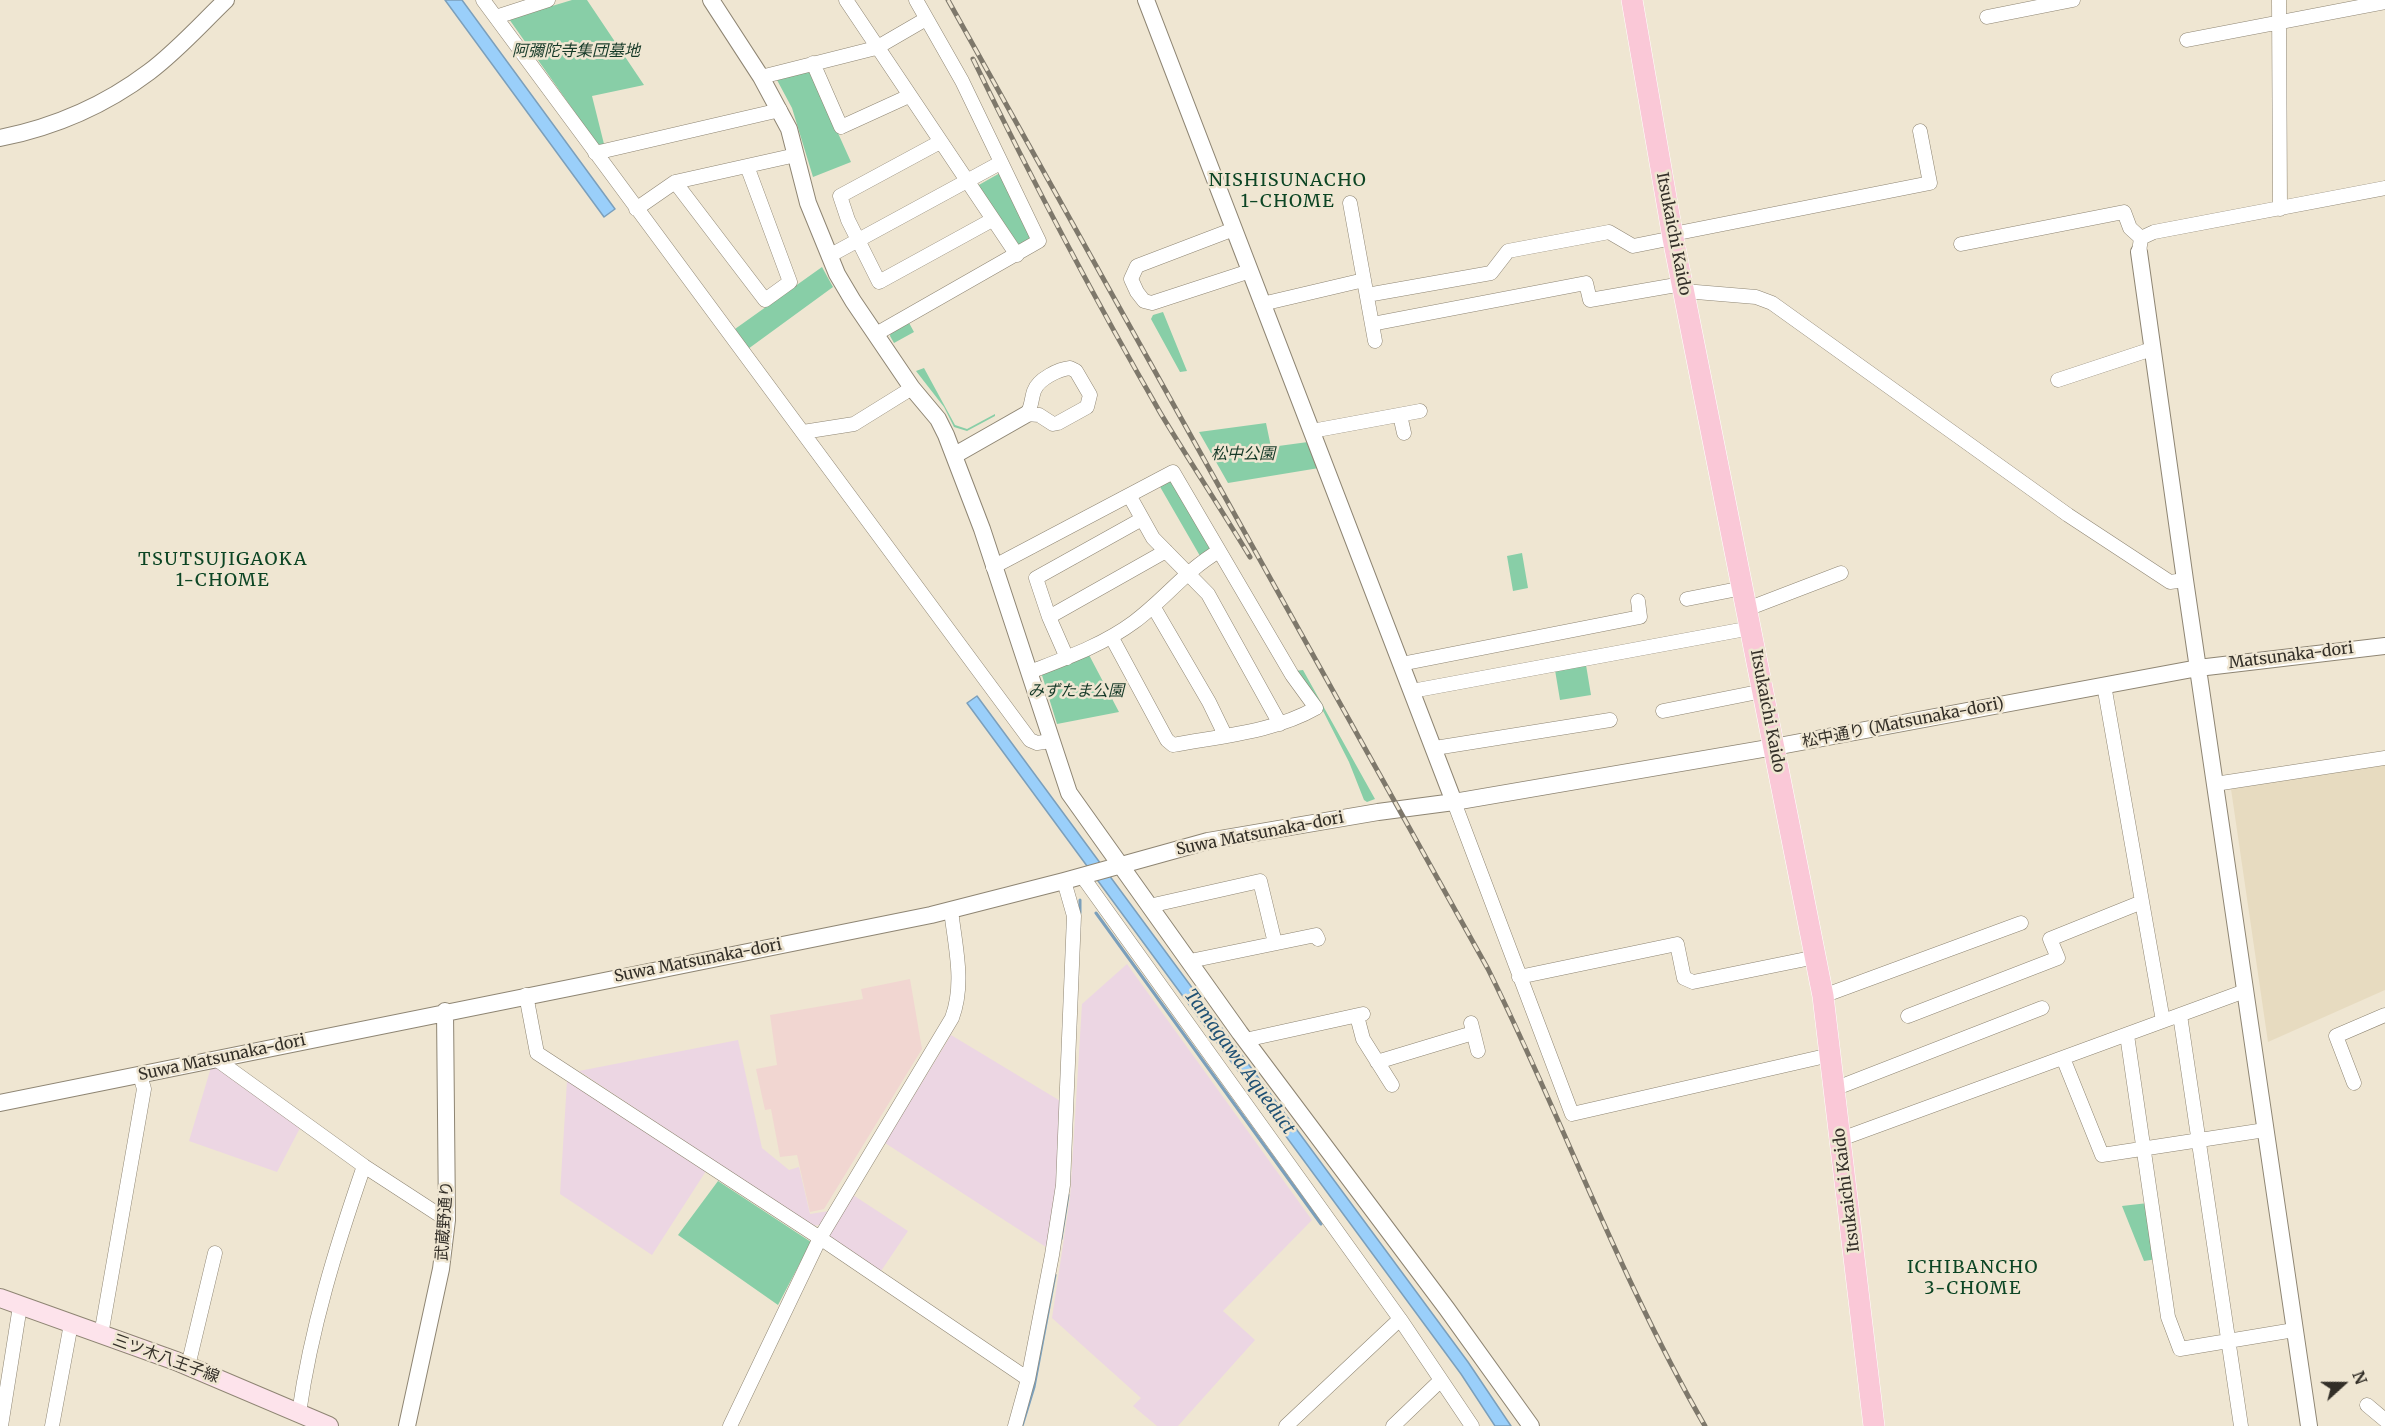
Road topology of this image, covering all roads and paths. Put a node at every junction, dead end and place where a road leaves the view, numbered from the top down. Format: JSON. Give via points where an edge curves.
{"nodes":[{"id":1,"x":226,"y":0,"type":"edge"},
{"id":2,"x":483,"y":0,"type":"edge"},
{"id":3,"x":548,"y":0,"type":"edge"},
{"id":4,"x":711,"y":0,"type":"edge"},
{"id":5,"x":846,"y":0,"type":"edge"},
{"id":6,"x":916,"y":0,"type":"edge"},
{"id":7,"x":1146,"y":0,"type":"edge"},
{"id":8,"x":1632,"y":0,"type":"edge"},
{"id":9,"x":2073,"y":0,"type":"edge"},
{"id":10,"x":2279,"y":0,"type":"edge"},
{"id":11,"x":2385,"y":2,"type":"edge"},
{"id":12,"x":496,"y":17,"type":"junction"},
{"id":13,"x":1987,"y":17,"type":"dead end"},
{"id":14,"x":926,"y":19,"type":"junction"},
{"id":15,"x":2279,"y":22,"type":"junction"},
{"id":16,"x":2187,"y":40,"type":"dead end"},
{"id":17,"x":876,"y":48,"type":"junction"},
{"id":18,"x":813,"y":63,"type":"junction"},
{"id":19,"x":761,"y":77,"type":"junction"},
{"id":20,"x":909,"y":96,"type":"junction"},
{"id":21,"x":780,"y":110,"type":"junction"},
{"id":22,"x":1920,"y":131,"type":"dead end"},
{"id":23,"x":0,"y":138,"type":"edge"},
{"id":24,"x":940,"y":142,"type":"junction"},
{"id":25,"x":596,"y":153,"type":"junction"},
{"id":26,"x":796,"y":155,"type":"junction"},
{"id":27,"x":1000,"y":163,"type":"junction"},
{"id":28,"x":747,"y":165,"type":"junction"},
{"id":29,"x":967,"y":181,"type":"junction"},
{"id":30,"x":675,"y":182,"type":"junction"},
{"id":31,"x":2385,"y":188,"type":"edge"},
{"id":32,"x":1350,"y":203,"type":"dead end"},
{"id":33,"x":636,"y":208,"type":"junction"},
{"id":34,"x":2280,"y":209,"type":"junction"},
{"id":35,"x":992,"y":220,"type":"junction"},
{"id":36,"x":1234,"y":229,"type":"junction"},
{"id":37,"x":1673,"y":236,"type":"junction"},
{"id":38,"x":858,"y":241,"type":"junction"},
{"id":39,"x":1962,"y":244,"type":"dead end"},
{"id":40,"x":2140,"y":245,"type":"junction"},
{"id":41,"x":1017,"y":255,"type":"junction"},
{"id":42,"x":829,"y":256,"type":"junction"},
{"id":43,"x":1250,"y":271,"type":"junction"},
{"id":44,"x":1364,"y":280,"type":"junction"},
{"id":45,"x":1683,"y":287,"type":"junction"},
{"id":46,"x":1367,"y":295,"type":"junction"},
{"id":47,"x":1262,"y":303,"type":"junction"},
{"id":48,"x":1372,"y":324,"type":"junction"},
{"id":49,"x":876,"y":334,"type":"junction"},
{"id":50,"x":1375,"y":341,"type":"dead end"},
{"id":51,"x":2152,"y":349,"type":"junction"},
{"id":52,"x":2058,"y":380,"type":"dead end"},
{"id":53,"x":912,"y":388,"type":"junction"},
{"id":54,"x":1033,"y":411,"type":"dead end"},
{"id":55,"x":1420,"y":411,"type":"dead end"},
{"id":56,"x":1400,"y":415,"type":"junction"},
{"id":57,"x":1312,"y":431,"type":"junction"},
{"id":58,"x":802,"y":432,"type":"junction"},
{"id":59,"x":1404,"y":433,"type":"dead end"},
{"id":60,"x":955,"y":455,"type":"junction"},
{"id":61,"x":1130,"y":495,"type":"junction"},
{"id":62,"x":1142,"y":519,"type":"junction"},
{"id":63,"x":1166,"y":551,"type":"junction"},
{"id":64,"x":1219,"y":551,"type":"junction"},
{"id":65,"x":993,"y":567,"type":"junction"},
{"id":66,"x":1188,"y":573,"type":"junction"},
{"id":67,"x":1841,"y":573,"type":"dead end"},
{"id":68,"x":2185,"y":580,"type":"junction"},
{"id":69,"x":1743,"y":588,"type":"junction"},
{"id":70,"x":1687,"y":600,"type":"dead end"},
{"id":71,"x":1638,"y":601,"type":"dead end"},
{"id":72,"x":1153,"y":606,"type":"junction"},
{"id":73,"x":1049,"y":617,"type":"junction"},
{"id":74,"x":1749,"y":618,"type":"junction"},
{"id":75,"x":1112,"y":638,"type":"junction"},
{"id":76,"x":2385,"y":646,"type":"edge"},
{"id":77,"x":1067,"y":658,"type":"junction"},
{"id":78,"x":1401,"y":664,"type":"junction"},
{"id":79,"x":2198,"y":668,"type":"junction"},
{"id":80,"x":1030,"y":672,"type":"junction"},
{"id":81,"x":2104,"y":685,"type":"junction"},
{"id":82,"x":1412,"y":691,"type":"junction"},
{"id":83,"x":1763,"y":691,"type":"junction"},
{"id":84,"x":1663,"y":711,"type":"dead end"},
{"id":85,"x":1602,"y":719,"type":"dead end"},
{"id":86,"x":1280,"y":724,"type":"junction"},
{"id":87,"x":1225,"y":735,"type":"junction"},
{"id":88,"x":1051,"y":741,"type":"junction"},
{"id":89,"x":1774,"y":747,"type":"junction"},
{"id":90,"x":1434,"y":748,"type":"junction"},
{"id":91,"x":2385,"y":758,"type":"edge"},
{"id":92,"x":2215,"y":784,"type":"junction"},
{"id":93,"x":1454,"y":802,"type":"junction"},
{"id":94,"x":1394,"y":810,"type":"joint"},
{"id":95,"x":1114,"y":867,"type":"junction"},
{"id":96,"x":1087,"y":875,"type":"junction"},
{"id":97,"x":1064,"y":881,"type":"junction"},
{"id":98,"x":2142,"y":902,"type":"junction"},
{"id":99,"x":1149,"y":906,"type":"junction"},
{"id":100,"x":951,"y":910,"type":"junction"},
{"id":101,"x":2021,"y":923,"type":"dead end"},
{"id":102,"x":1318,"y":939,"type":"dead end"},
{"id":103,"x":1275,"y":943,"type":"junction"},
{"id":104,"x":1816,"y":957,"type":"junction"},
{"id":105,"x":1190,"y":961,"type":"junction"},
{"id":106,"x":1519,"y":977,"type":"junction"},
{"id":107,"x":2245,"y":991,"type":"junction"},
{"id":108,"x":526,"y":995,"type":"junction"},
{"id":109,"x":1823,"y":996,"type":"junction"},
{"id":110,"x":2042,"y":1008,"type":"dead end"},
{"id":111,"x":445,"y":1011,"type":"junction"},
{"id":112,"x":2180,"y":1015,"type":"junction"},
{"id":113,"x":2385,"y":1015,"type":"edge"},
{"id":114,"x":1908,"y":1016,"type":"dead end"},
{"id":115,"x":2163,"y":1021,"type":"junction"},
{"id":116,"x":2127,"y":1035,"type":"junction"},
{"id":117,"x":1245,"y":1040,"type":"junction"},
{"id":118,"x":1478,"y":1051,"type":"dead end"},
{"id":119,"x":1830,"y":1055,"type":"junction"},
{"id":120,"x":2063,"y":1058,"type":"junction"},
{"id":121,"x":216,"y":1059,"type":"junction"},
{"id":122,"x":1377,"y":1062,"type":"junction"},
{"id":123,"x":140,"y":1075,"type":"junction"},
{"id":124,"x":2354,"y":1083,"type":"dead end"},
{"id":125,"x":1392,"y":1084,"type":"dead end"},
{"id":126,"x":1834,"y":1089,"type":"junction"},
{"id":127,"x":0,"y":1103,"type":"edge"},
{"id":128,"x":2265,"y":1130,"type":"junction"},
{"id":129,"x":1841,"y":1139,"type":"junction"},
{"id":130,"x":2199,"y":1140,"type":"junction"},
{"id":131,"x":2144,"y":1149,"type":"junction"},
{"id":132,"x":364,"y":1166,"type":"junction"},
{"id":133,"x":447,"y":1220,"type":"junction"},
{"id":134,"x":820,"y":1239,"type":"junction"},
{"id":135,"x":215,"y":1252,"type":"dead end"},
{"id":136,"x":0,"y":1299,"type":"edge"},
{"id":137,"x":20,"y":1306,"type":"junction"},
{"id":138,"x":1400,"y":1319,"type":"junction"},
{"id":139,"x":71,"y":1324,"type":"junction"},
{"id":140,"x":2294,"y":1330,"type":"junction"},
{"id":141,"x":100,"y":1335,"type":"junction"},
{"id":142,"x":2228,"y":1340,"type":"junction"},
{"id":143,"x":188,"y":1366,"type":"junction"},
{"id":144,"x":1028,"y":1379,"type":"junction"},
{"id":145,"x":1441,"y":1380,"type":"junction"},
{"id":146,"x":2367,"y":1405,"type":"dead end"},
{"id":147,"x":299,"y":1413,"type":"junction"},
{"id":148,"x":2385,"y":1420,"type":"edge"},
{"id":149,"x":1464,"y":1423,"type":"edge"},
{"id":150,"x":1,"y":1426,"type":"edge"},
{"id":151,"x":52,"y":1426,"type":"edge"},
{"id":152,"x":329,"y":1426,"type":"edge"},
{"id":153,"x":407,"y":1426,"type":"edge"},
{"id":154,"x":730,"y":1426,"type":"edge"},
{"id":155,"x":1015,"y":1426,"type":"edge"},
{"id":156,"x":1286,"y":1426,"type":"edge"},
{"id":157,"x":1394,"y":1426,"type":"edge"},
{"id":158,"x":1531,"y":1426,"type":"edge"},
{"id":159,"x":1874,"y":1426,"type":"edge"},
{"id":160,"x":2241,"y":1426,"type":"edge"},
{"id":161,"x":2309,"y":1426,"type":"edge"}],
"edges":[{"from":1,"to":23,"type":"street","via":[[151,71],[103,104],[30,132]]},
{"from":2,"to":12,"type":"street"},
{"from":3,"to":12,"type":"street"},
{"from":4,"to":19,"type":"street"},
{"from":5,"to":17,"type":"street"},
{"from":6,"to":14,"type":"street"},
{"from":7,"to":36,"type":"street"},
{"from":8,"to":37,"type":"main road","name":"Itsukaichi Kaido"},
{"from":9,"to":13,"type":"street"},
{"from":10,"to":15,"type":"street"},
{"from":11,"to":15,"type":"street"},
{"from":12,"to":25,"type":"street"},
{"from":14,"to":17,"type":"street"},
{"from":14,"to":27,"type":"street","via":[[962,81]]},
{"from":15,"to":16,"type":"street"},
{"from":15,"to":34,"type":"street"},
{"from":17,"to":18,"type":"street"},
{"from":17,"to":20,"type":"street"},
{"from":18,"to":19,"type":"street"},
{"from":18,"to":20,"type":"street","via":[[841,127]]},
{"from":19,"to":21,"type":"street"},
{"from":20,"to":24,"type":"street"},
{"from":21,"to":25,"type":"street"},
{"from":21,"to":26,"type":"street"},
{"from":22,"to":37,"type":"street","via":[[1930,183]]},
{"from":24,"to":29,"type":"street"},
{"from":24,"to":38,"type":"street","via":[[840,196]]},
{"from":25,"to":33,"type":"street"},
{"from":26,"to":28,"type":"street"},
{"from":26,"to":42,"type":"street","via":[[808,202]]},
{"from":27,"to":29,"type":"street"},
{"from":27,"to":41,"type":"street","via":[[1039,241]]},
{"from":28,"to":30,"type":"street"},
{"from":28,"to":30,"type":"street","via":[[790,282],[765,300]]},
{"from":29,"to":35,"type":"street"},
{"from":29,"to":38,"type":"street"},
{"from":30,"to":33,"type":"street"},
{"from":31,"to":34,"type":"street"},
{"from":32,"to":44,"type":"street"},
{"from":33,"to":58,"type":"street"},
{"from":34,"to":40,"type":"street","via":[[2154,232]]},
{"from":35,"to":38,"type":"street","via":[[879,282]]},
{"from":35,"to":41,"type":"street"},
{"from":36,"to":43,"type":"street"},
{"from":36,"to":43,"type":"street","via":[[1137,266],[1131,279],[1144,302],[1152,303]]},
{"from":37,"to":45,"type":"main road","name":"Itsukaichi Kaido"},
{"from":37,"to":46,"type":"street","via":[[1633,246],[1609,232],[1508,251],[1491,273]]},
{"from":38,"to":42,"type":"street"},
{"from":39,"to":40,"type":"street","via":[[2124,212]]},
{"from":40,"to":51,"type":"street"},
{"from":41,"to":49,"type":"street"},
{"from":42,"to":49,"type":"street"},
{"from":43,"to":47,"type":"street"},
{"from":44,"to":46,"type":"street"},
{"from":44,"to":47,"type":"street"},
{"from":45,"to":48,"type":"street","via":[[1590,300],[1586,283]]},
{"from":45,"to":68,"type":"street","via":[[1756,297],[1772,303],[2068,515],[2170,582]]},
{"from":45,"to":69,"type":"main road","name":"Itsukaichi Kaido"},
{"from":46,"to":48,"type":"street"},
{"from":47,"to":57,"type":"street"},
{"from":48,"to":50,"type":"street"},
{"from":49,"to":53,"type":"street"},
{"from":51,"to":52,"type":"street"},
{"from":51,"to":68,"type":"street"},
{"from":53,"to":58,"type":"street","via":[[854,424]]},
{"from":53,"to":60,"type":"street","via":[[938,419]]},
{"from":54,"to":60,"type":"street"},
{"from":55,"to":56,"type":"street"},
{"from":56,"to":57,"type":"street"},
{"from":56,"to":59,"type":"street"},
{"from":57,"to":78,"type":"street"},
{"from":58,"to":88,"type":"street","via":[[1030,740]]},
{"from":60,"to":65,"type":"street"},
{"from":61,"to":62,"type":"street"},
{"from":61,"to":64,"type":"street","via":[[1173,472]]},
{"from":61,"to":65,"type":"street"},
{"from":62,"to":63,"type":"street"},
{"from":62,"to":73,"type":"street","via":[[1036,578]]},
{"from":63,"to":66,"type":"street"},
{"from":63,"to":73,"type":"street"},
{"from":64,"to":66,"type":"street"},
{"from":64,"to":86,"type":"street","via":[[1292,675],[1316,708]]},
{"from":65,"to":80,"type":"street"},
{"from":66,"to":72,"type":"street"},
{"from":66,"to":86,"type":"street","via":[[1208,594]]},
{"from":67,"to":74,"type":"street"},
{"from":68,"to":79,"type":"street"},
{"from":69,"to":70,"type":"street"},
{"from":69,"to":74,"type":"main road","name":"Itsukaichi Kaido"},
{"from":71,"to":78,"type":"street","via":[[1640,617]]},
{"from":72,"to":75,"type":"street"},
{"from":72,"to":87,"type":"street"},
{"from":73,"to":77,"type":"street"},
{"from":74,"to":82,"type":"street"},
{"from":74,"to":83,"type":"main road","name":"Itsukaichi Kaido"},
{"from":75,"to":77,"type":"street"},
{"from":75,"to":87,"type":"street","via":[[1170,743]]},
{"from":76,"to":79,"type":"street","name":"Matsunaka-dori"},
{"from":77,"to":80,"type":"street"},
{"from":78,"to":82,"type":"street"},
{"from":79,"to":81,"type":"street","name":"松中通り (Matsunaka-dori)"},
{"from":79,"to":92,"type":"street"},
{"from":80,"to":88,"type":"street"},
{"from":81,"to":89,"type":"street","name":"松中通り (Matsunaka-dori)"},
{"from":81,"to":98,"type":"street"},
{"from":82,"to":90,"type":"street"},
{"from":83,"to":84,"type":"street"},
{"from":83,"to":89,"type":"main road","name":"Itsukaichi Kaido"},
{"from":85,"to":90,"type":"street","via":[[1510,729]]},
{"from":86,"to":87,"type":"street"},
{"from":88,"to":95,"type":"street","via":[[1069,793]]},
{"from":89,"to":93,"type":"street","name":"松中通り (Matsunaka-dori)"},
{"from":89,"to":104,"type":"main road","name":"Itsukaichi Kaido"},
{"from":90,"to":93,"type":"street"},
{"from":91,"to":92,"type":"street"},
{"from":92,"to":107,"type":"street"},
{"from":93,"to":94,"type":"street","name":"松中通り (Matsunaka-dori)"},
{"from":93,"to":106,"type":"street"},
{"from":94,"to":95,"type":"street","name":"Suwa Matsunaka-dori","via":[[1208,841]]},
{"from":95,"to":96,"type":"street","name":"Suwa Matsunaka-dori"},
{"from":95,"to":99,"type":"street"},
{"from":96,"to":97,"type":"street","name":"Suwa Matsunaka-dori"},
{"from":96,"to":138,"type":"street"},
{"from":97,"to":100,"type":"street","name":"Suwa Matsunaka-dori"},
{"from":97,"to":144,"type":"street","via":[[1074,916],[1063,1185]]},
{"from":98,"to":114,"type":"street","via":[[2050,939],[2058,958]]},
{"from":98,"to":115,"type":"street"},
{"from":99,"to":103,"type":"street","via":[[1260,881]]},
{"from":99,"to":105,"type":"street"},
{"from":100,"to":108,"type":"street","name":"Suwa Matsunaka-dori"},
{"from":100,"to":134,"type":"street","via":[[960,983],[954,1012]]},
{"from":101,"to":109,"type":"street"},
{"from":102,"to":103,"type":"street","via":[[1316,935]]},
{"from":103,"to":105,"type":"street"},
{"from":104,"to":106,"type":"street","via":[[1693,982],[1684,978],[1677,944]]},
{"from":104,"to":109,"type":"main road","name":"Itsukaichi Kaido"},
{"from":105,"to":117,"type":"street"},
{"from":106,"to":119,"type":"street","via":[[1572,1114]]},
{"from":107,"to":112,"type":"street"},
{"from":107,"to":128,"type":"street"},
{"from":108,"to":111,"type":"street","name":"Suwa Matsunaka-dori"},
{"from":108,"to":134,"type":"street","via":[[537,1053]]},
{"from":109,"to":119,"type":"main road","name":"Itsukaichi Kaido"},
{"from":110,"to":126,"type":"street"},
{"from":111,"to":121,"type":"street","name":"Suwa Matsunaka-dori"},
{"from":111,"to":133,"type":"street","name":"武蔵野通り"},
{"from":112,"to":115,"type":"street"},
{"from":112,"to":130,"type":"street"},
{"from":113,"to":124,"type":"street","via":[[2336,1036]]},
{"from":115,"to":116,"type":"street"},
{"from":116,"to":120,"type":"street"},
{"from":116,"to":131,"type":"street"},
{"from":117,"to":122,"type":"street","via":[[1360,1015],[1363,1039]]},
{"from":117,"to":158,"type":"street"},
{"from":118,"to":122,"type":"street","via":[[1472,1028]]},
{"from":119,"to":126,"type":"main road","name":"Itsukaichi Kaido"},
{"from":120,"to":129,"type":"street"},
{"from":120,"to":131,"type":"street","via":[[2102,1155]]},
{"from":121,"to":123,"type":"street","name":"Suwa Matsunaka-dori"},
{"from":121,"to":132,"type":"street"},
{"from":122,"to":125,"type":"street"},
{"from":123,"to":127,"type":"street","name":"Suwa Matsunaka-dori"},
{"from":123,"to":141,"type":"street","via":[[144,1089]]},
{"from":126,"to":129,"type":"main road","name":"Itsukaichi Kaido"},
{"from":128,"to":130,"type":"street"},
{"from":128,"to":140,"type":"street"},
{"from":129,"to":159,"type":"main road","name":"Itsukaichi Kaido"},
{"from":130,"to":131,"type":"street"},
{"from":130,"to":142,"type":"street"},
{"from":131,"to":142,"type":"street","via":[[2168,1317],[2180,1349]]},
{"from":132,"to":133,"type":"street"},
{"from":132,"to":147,"type":"street","via":[[334,1254],[307,1359]]},
{"from":133,"to":153,"type":"street","name":"武蔵野通り","via":[[441,1269]]},
{"from":134,"to":144,"type":"street"},
{"from":134,"to":154,"type":"street"},
{"from":135,"to":143,"type":"street"},
{"from":136,"to":137,"type":"main road","name":"三ツ木八王子線"},
{"from":137,"to":139,"type":"main road","name":"三ツ木八王子線"},
{"from":137,"to":150,"type":"street"},
{"from":138,"to":145,"type":"street"},
{"from":138,"to":156,"type":"street"},
{"from":139,"to":141,"type":"main road","name":"三ツ木八王子線"},
{"from":139,"to":151,"type":"street"},
{"from":140,"to":142,"type":"street"},
{"from":140,"to":161,"type":"street"},
{"from":141,"to":143,"type":"main road","name":"三ツ木八王子線"},
{"from":142,"to":160,"type":"street"},
{"from":143,"to":147,"type":"main road","name":"三ツ木八王子線"},
{"from":144,"to":155,"type":"street"},
{"from":145,"to":149,"type":"street"},
{"from":145,"to":157,"type":"street"},
{"from":146,"to":148,"type":"street"},
{"from":147,"to":152,"type":"main road","name":"三ツ木八王子線"}]}
